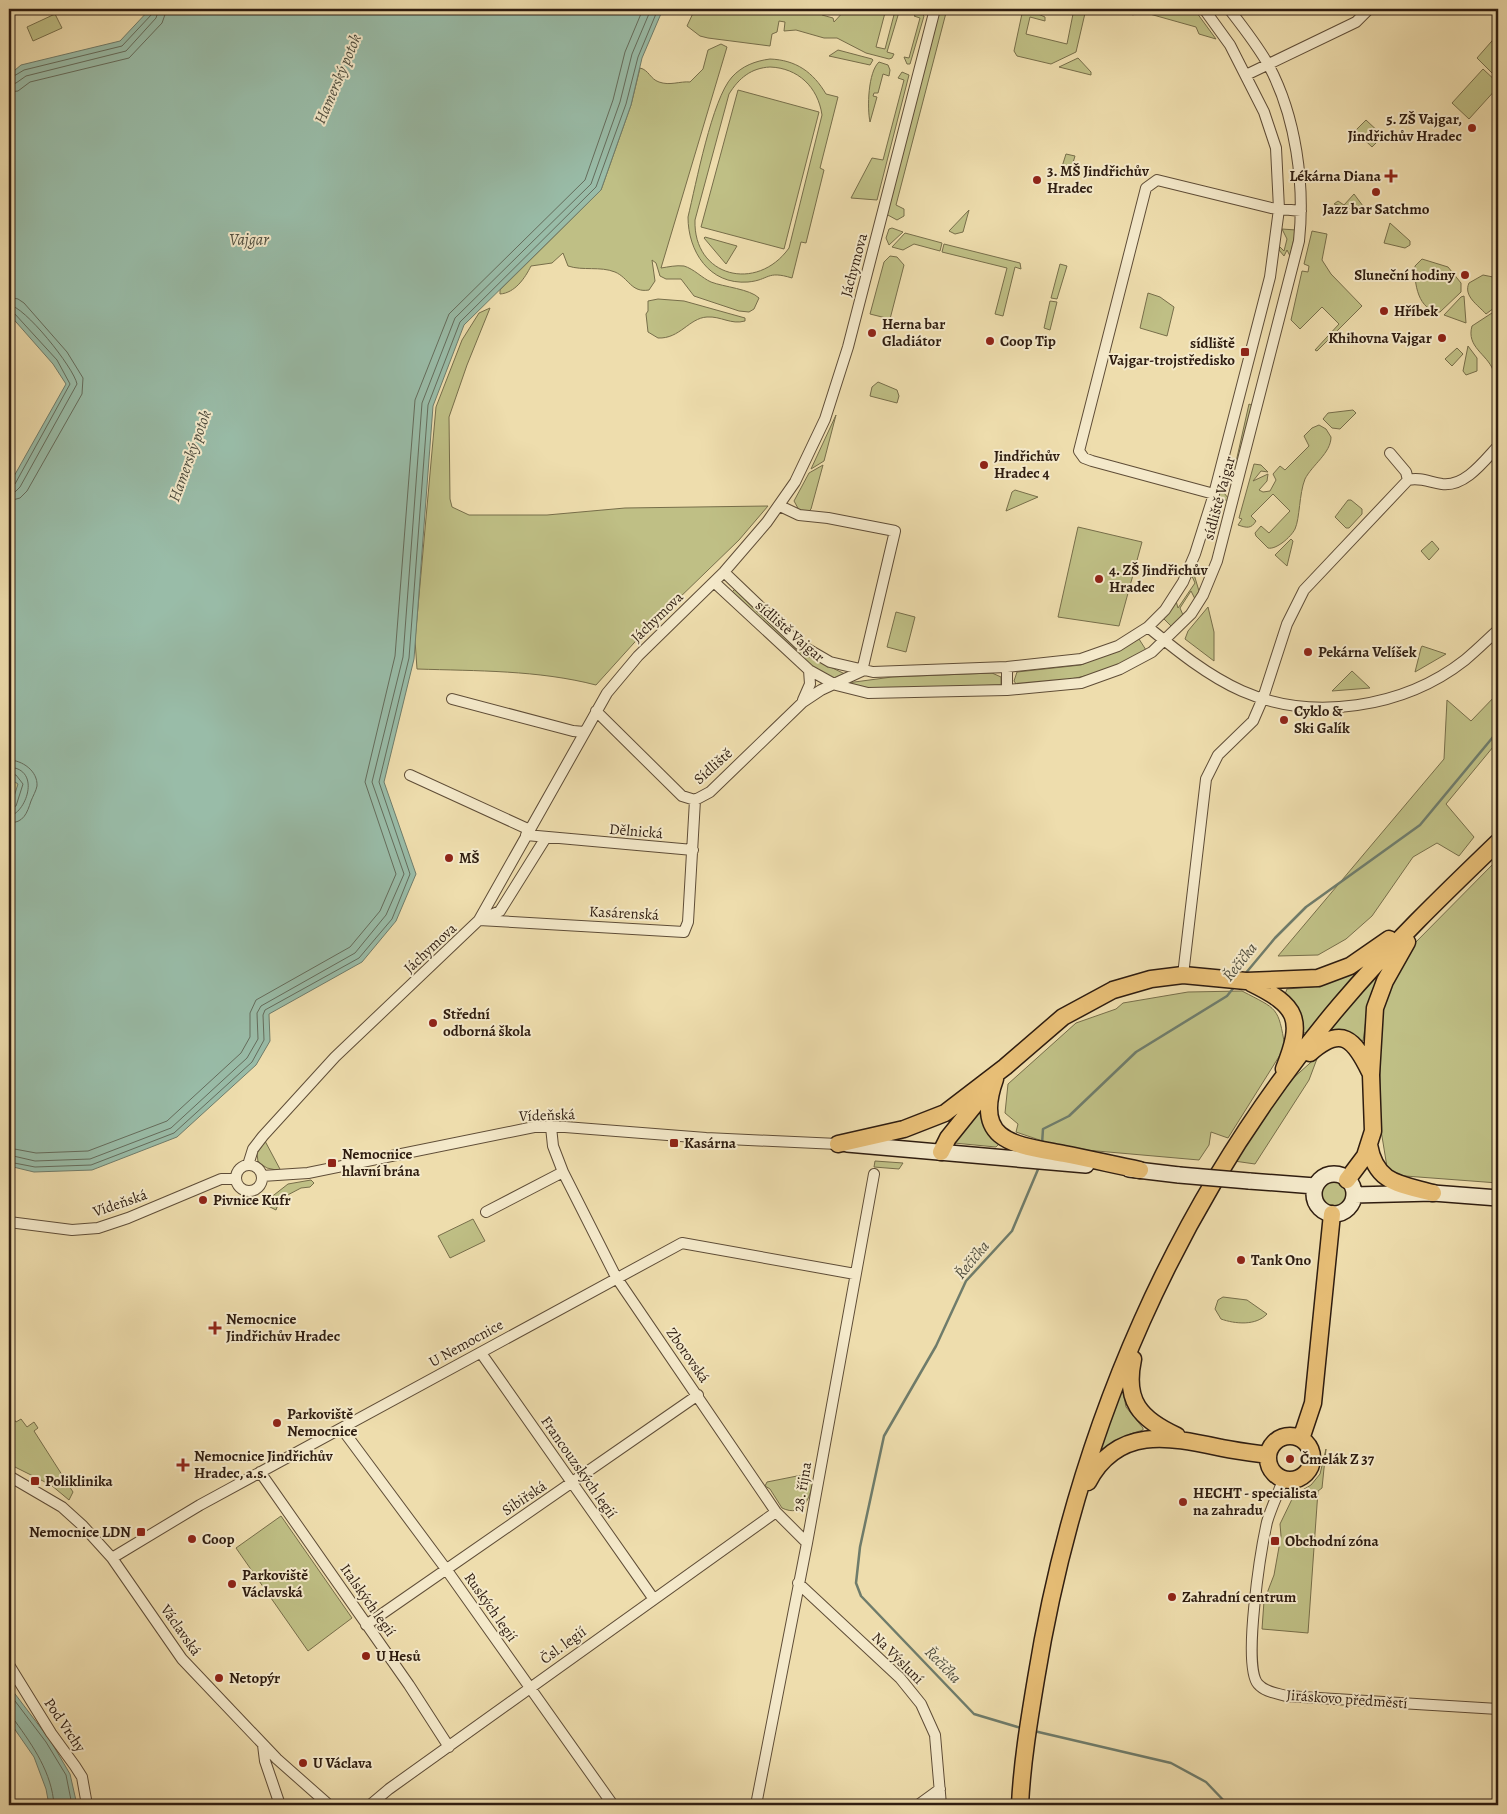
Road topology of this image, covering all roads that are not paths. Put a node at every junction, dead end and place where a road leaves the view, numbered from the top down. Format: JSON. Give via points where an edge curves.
{"nodes":[{"id":1,"x":13,"y":9,"type":"edge"},
{"id":2,"x":935,"y":9,"type":"edge"},
{"id":3,"x":1204,"y":9,"type":"edge"},
{"id":4,"x":1229,"y":9,"type":"edge"},
{"id":5,"x":1369,"y":9,"type":"edge"},
{"id":6,"x":9,"y":12,"type":"edge"},
{"id":7,"x":1268,"y":65,"type":"junction"},
{"id":8,"x":1246,"y":75,"type":"junction"},
{"id":9,"x":1279,"y":210,"type":"junction"},
{"id":10,"x":1301,"y":211,"type":"junction"},
{"id":11,"x":1498,"y":446,"type":"edge"},
{"id":12,"x":1390,"y":453,"type":"dead end"},
{"id":13,"x":1408,"y":480,"type":"junction"},
{"id":14,"x":1214,"y":494,"type":"junction"},
{"id":15,"x":780,"y":506,"type":"junction"},
{"id":16,"x":724,"y":572,"type":"junction"},
{"id":17,"x":714,"y":582,"type":"junction"},
{"id":18,"x":1148,"y":627,"type":"junction"},
{"id":19,"x":1498,"y":630,"type":"edge"},
{"id":20,"x":1164,"y":640,"type":"junction"},
{"id":21,"x":1007,"y":668,"type":"junction"},
{"id":22,"x":809,"y":670,"type":"junction"},
{"id":23,"x":862,"y":671,"type":"junction"},
{"id":24,"x":836,"y":684,"type":"junction"},
{"id":25,"x":1007,"y":690,"type":"junction"},
{"id":26,"x":1263,"y":698,"type":"junction"},
{"id":27,"x":452,"y":699,"type":"dead end"},
{"id":28,"x":803,"y":702,"type":"junction"},
{"id":29,"x":596,"y":711,"type":"junction"},
{"id":30,"x":584,"y":732,"type":"junction"},
{"id":31,"x":410,"y":775,"type":"dead end"},
{"id":32,"x":695,"y":800,"type":"junction"},
{"id":33,"x":528,"y":832,"type":"junction"},
{"id":34,"x":545,"y":839,"type":"junction"},
{"id":35,"x":1498,"y":842,"type":"edge"},
{"id":36,"x":693,"y":850,"type":"junction"},
{"id":37,"x":1424,"y":915,"type":"junction"},
{"id":38,"x":479,"y":920,"type":"junction"},
{"id":39,"x":1183,"y":975,"type":"junction"},
{"id":40,"x":1246,"y":981,"type":"junction"},
{"id":41,"x":1291,"y":1069,"type":"junction"},
{"id":42,"x":1000,"y":1073,"type":"junction"},
{"id":43,"x":1371,"y":1075,"type":"junction"},
{"id":44,"x":1276,"y":1089,"type":"junction"},
{"id":45,"x":945,"y":1114,"type":"junction"},
{"id":46,"x":551,"y":1127,"type":"junction"},
{"id":47,"x":838,"y":1144,"type":"junction"},
{"id":48,"x":1369,"y":1146,"type":"junction"},
{"id":49,"x":941,"y":1152,"type":"junction"},
{"id":50,"x":248,"y":1165,"type":"junction"},
{"id":51,"x":1140,"y":1170,"type":"junction"},
{"id":52,"x":563,"y":1172,"type":"junction"},
{"id":53,"x":874,"y":1174,"type":"dead end"},
{"id":54,"x":262,"y":1176,"type":"junction"},
{"id":55,"x":236,"y":1179,"type":"junction"},
{"id":56,"x":1347,"y":1180,"type":"junction"},
{"id":57,"x":1315,"y":1186,"type":"junction"},
{"id":58,"x":1433,"y":1193,"type":"junction"},
{"id":59,"x":1354,"y":1195,"type":"junction"},
{"id":60,"x":1498,"y":1198,"type":"edge"},
{"id":61,"x":486,"y":1212,"type":"dead end"},
{"id":62,"x":1332,"y":1214,"type":"junction"},
{"id":63,"x":9,"y":1222,"type":"edge"},
{"id":64,"x":855,"y":1274,"type":"junction"},
{"id":65,"x":616,"y":1277,"type":"junction"},
{"id":66,"x":1140,"y":1325,"type":"junction"},
{"id":67,"x":480,"y":1353,"type":"junction"},
{"id":68,"x":698,"y":1395,"type":"junction"},
{"id":69,"x":342,"y":1429,"type":"junction"},
{"id":70,"x":1301,"y":1439,"type":"junction"},
{"id":71,"x":1184,"y":1440,"type":"junction"},
{"id":72,"x":1268,"y":1455,"type":"junction"},
{"id":73,"x":260,"y":1472,"type":"junction"},
{"id":74,"x":9,"y":1476,"type":"edge"},
{"id":75,"x":1283,"y":1480,"type":"junction"},
{"id":76,"x":572,"y":1482,"type":"junction"},
{"id":77,"x":776,"y":1512,"type":"junction"},
{"id":78,"x":1071,"y":1515,"type":"junction"},
{"id":79,"x":807,"y":1543,"type":"junction"},
{"id":80,"x":112,"y":1558,"type":"junction"},
{"id":81,"x":446,"y":1569,"type":"junction"},
{"id":82,"x":798,"y":1583,"type":"junction"},
{"id":83,"x":653,"y":1598,"type":"junction"},
{"id":84,"x":366,"y":1625,"type":"junction"},
{"id":85,"x":9,"y":1665,"type":"edge"},
{"id":86,"x":529,"y":1688,"type":"junction"},
{"id":87,"x":1498,"y":1709,"type":"edge"},
{"id":88,"x":263,"y":1745,"type":"junction"},
{"id":89,"x":449,"y":1747,"type":"junction"},
{"id":90,"x":940,"y":1789,"type":"junction"},
{"id":91,"x":87,"y":1805,"type":"edge"},
{"id":92,"x":280,"y":1805,"type":"edge"},
{"id":93,"x":329,"y":1805,"type":"edge"},
{"id":94,"x":370,"y":1805,"type":"edge"},
{"id":95,"x":613,"y":1805,"type":"edge"},
{"id":96,"x":756,"y":1805,"type":"edge"},
{"id":97,"x":918,"y":1805,"type":"edge"},
{"id":98,"x":941,"y":1805,"type":"edge"},
{"id":99,"x":1020,"y":1805,"type":"edge"}],
"edges":[{"from":1,"to":6,"type":"street"},
{"from":2,"to":15,"type":"street","name":"Jáchymova","via":[[848,347],[815,444]]},
{"from":3,"to":8,"type":"street","name":"sídliště Vajgar","via":[[1230,45]]},
{"from":4,"to":7,"type":"street","name":"sídliště Vajgar"},
{"from":5,"to":7,"type":"street","via":[[1356,22]]},
{"from":7,"to":8,"type":"street"},
{"from":7,"to":10,"type":"street","name":"sídliště Vajgar","via":[[1293,136]]},
{"from":8,"to":9,"type":"street","name":"sídliště Vajgar","via":[[1264,112],[1276,148]]},
{"from":9,"to":10,"type":"street"},
{"from":9,"to":14,"type":"street","name":"sídliště Vajgar","via":[[1270,277]]},
{"from":9,"to":14,"type":"street","name":"sídliště Vajgar","via":[[1157,180],[1146,188],[1079,448],[1080,455],[1092,461]]},
{"from":10,"to":20,"type":"street","name":"sídliště Vajgar","via":[[1299,242],[1217,561],[1191,614]]},
{"from":11,"to":13,"type":"street","via":[[1470,474],[1457,482]]},
{"from":12,"to":13,"type":"street","via":[[1406,472]]},
{"from":13,"to":26,"type":"street","via":[[1304,590],[1287,624]]},
{"from":14,"to":18,"type":"street","name":"sídliště Vajgar","via":[[1183,582],[1165,610]]},
{"from":15,"to":16,"type":"street","name":"Jáchymova"},
{"from":15,"to":23,"type":"street","via":[[799,515],[895,531]]},
{"from":16,"to":17,"type":"street","name":"Jáchymova"},
{"from":16,"to":23,"type":"street","name":"sídliště Vajgar","via":[[798,644],[830,662]]},
{"from":17,"to":22,"type":"street","name":"sídliště Vajgar"},
{"from":17,"to":29,"type":"street","name":"Jáchymova","via":[[638,656]]},
{"from":18,"to":20,"type":"street"},
{"from":18,"to":21,"type":"street","name":"sídliště Vajgar","via":[[1118,646],[1081,659]]},
{"from":19,"to":26,"type":"street","via":[[1464,661],[1416,689],[1369,704],[1314,709]]},
{"from":20,"to":25,"type":"street","name":"sídliště Vajgar","via":[[1152,652],[1120,669],[1081,683]]},
{"from":20,"to":26,"type":"street","via":[[1223,681]]},
{"from":21,"to":23,"type":"street","name":"sídliště Vajgar"},
{"from":21,"to":25,"type":"street"},
{"from":22,"to":24,"type":"street","name":"sídliště Vajgar"},
{"from":22,"to":28,"type":"street","via":[[810,684]]},
{"from":23,"to":24,"type":"street","name":"Sídliště"},
{"from":24,"to":25,"type":"street","name":"sídliště Vajgar","via":[[868,693]]},
{"from":24,"to":28,"type":"street","name":"Sídliště"},
{"from":26,"to":39,"type":"street","via":[[1253,721],[1218,755],[1206,779]]},
{"from":27,"to":30,"type":"street"},
{"from":28,"to":32,"type":"street","name":"Sídliště","via":[[710,792]]},
{"from":29,"to":30,"type":"street","name":"Jáchymova"},
{"from":29,"to":32,"type":"street","name":"Sídliště","via":[[682,796]]},
{"from":30,"to":33,"type":"street","name":"Jáchymova"},
{"from":31,"to":33,"type":"street","name":"Dělnická"},
{"from":32,"to":36,"type":"street"},
{"from":33,"to":34,"type":"street","name":"Dělnická"},
{"from":33,"to":38,"type":"street","name":"Jáchymova"},
{"from":34,"to":36,"type":"street","name":"Dělnická"},
{"from":34,"to":38,"type":"street","via":[[500,911]]},
{"from":35,"to":37,"type":"main road"},
{"from":36,"to":38,"type":"street","name":"Kasárenská","via":[[688,922],[684,932]]},
{"from":37,"to":40,"type":"main road","via":[[1374,952],[1341,971],[1307,980]]},
{"from":37,"to":41,"type":"main road","via":[[1339,1006]]},
{"from":37,"to":43,"type":"main road","via":[[1378,997],[1373,1019]]},
{"from":38,"to":50,"type":"street","name":"Jáchymova","via":[[335,1057],[262,1136]]},
{"from":39,"to":40,"type":"main road"},
{"from":39,"to":42,"type":"main road","via":[[1126,985],[1093,999],[1063,1017]]},
{"from":40,"to":44,"type":"main road","via":[[1280,998],[1294,1018],[1292,1051]]},
{"from":41,"to":43,"type":"main road","via":[[1321,1044],[1342,1038],[1357,1046]]},
{"from":41,"to":44,"type":"main road"},
{"from":42,"to":45,"type":"main road"},
{"from":42,"to":49,"type":"main road","via":[[948,1138]]},
{"from":42,"to":51,"type":"main road","via":[[990,1092],[990,1121],[995,1130],[1011,1142],[1027,1149]]},
{"from":43,"to":48,"type":"main road","via":[[1373,1131]]},
{"from":44,"to":66,"type":"main road","via":[[1186,1228]]},
{"from":45,"to":47,"type":"main road","via":[[904,1129]]},
{"from":45,"to":49,"type":"main road","via":[[939,1131]]},
{"from":46,"to":47,"type":"street","name":"Vídeňská"},
{"from":46,"to":52,"type":"street","name":"Zborovská","via":[[553,1146]]},
{"from":46,"to":54,"type":"street","name":"Vídeňská","via":[[515,1131],[308,1173]]},
{"from":47,"to":49,"type":"main road"},
{"from":48,"to":56,"type":"main road"},
{"from":48,"to":58,"type":"main road","via":[[1380,1174],[1396,1183]]},
{"from":49,"to":51,"type":"main road"},
{"from":50,"to":54,"type":"street","via":[[258,1169]]},
{"from":50,"to":55,"type":"street","via":[[240,1168]]},
{"from":51,"to":57,"type":"main road","bridge":true},
{"from":52,"to":61,"type":"street"},
{"from":52,"to":65,"type":"street","name":"Zborovská"},
{"from":53,"to":64,"type":"street","name":"28. října"},
{"from":54,"to":55,"type":"street","via":[[259,1185],[248,1190],[242,1188]]},
{"from":55,"to":63,"type":"street","name":"Vídeňská","via":[[224,1178],[128,1218],[85,1230]]},
{"from":56,"to":57,"type":"main road","via":[[1338,1175],[1327,1176]]},
{"from":56,"to":59,"type":"main road"},
{"from":57,"to":62,"type":"main road","via":[[1316,1205]]},
{"from":58,"to":59,"type":"main road"},
{"from":58,"to":60,"type":"main road"},
{"from":59,"to":62,"type":"main road","via":[[1349,1207]]},
{"from":62,"to":70,"type":"main road","via":[[1313,1403]]},
{"from":64,"to":65,"type":"street","name":"U Nemocnice","via":[[682,1243]]},
{"from":64,"to":79,"type":"street","name":"28. října"},
{"from":65,"to":67,"type":"street","name":"U Nemocnice"},
{"from":65,"to":68,"type":"street","name":"Zborovská"},
{"from":66,"to":71,"type":"main road","via":[[1130,1373],[1134,1402],[1149,1421]]},
{"from":66,"to":78,"type":"main road","via":[[1090,1452]]},
{"from":67,"to":69,"type":"street","name":"U Nemocnice"},
{"from":67,"to":76,"type":"street","name":"Francouzských legií"},
{"from":68,"to":76,"type":"street","name":"Sibiřská"},
{"from":68,"to":77,"type":"street","name":"Zborovská"},
{"from":69,"to":73,"type":"street","name":"U Nemocnice"},
{"from":69,"to":81,"type":"street","name":"Ruských legií"},
{"from":70,"to":72,"type":"main road","via":[[1282,1437],[1271,1446]]},
{"from":70,"to":75,"type":"main road","via":[[1311,1450],[1309,1470],[1298,1479]]},
{"from":71,"to":72,"type":"main road"},
{"from":71,"to":78,"type":"main road","via":[[1150,1438],[1116,1449],[1093,1472]]},
{"from":72,"to":75,"type":"main road","via":[[1272,1472]]},
{"from":73,"to":80,"type":"street","name":"U Nemocnice"},
{"from":73,"to":84,"type":"street","name":"Italských legií"},
{"from":74,"to":80,"type":"street","name":"Václavská","via":[[62,1507]]},
{"from":75,"to":87,"type":"street","name":"Jiráskovo předměstí","via":[[1268,1521],[1256,1594],[1251,1666],[1257,1683],[1268,1691],[1286,1696]]},
{"from":76,"to":81,"type":"street","name":"Sibiřská"},
{"from":76,"to":83,"type":"street","name":"Francouzských legií"},
{"from":77,"to":79,"type":"street","name":"Zborovská"},
{"from":77,"to":83,"type":"street","name":"Čsl. legií"},
{"from":78,"to":99,"type":"main road","via":[[1044,1627],[1026,1739]]},
{"from":79,"to":82,"type":"street","name":"28. října"},
{"from":80,"to":88,"type":"street","name":"Václavská","via":[[182,1659]]},
{"from":81,"to":84,"type":"street","name":"Sibiřská"},
{"from":81,"to":86,"type":"street","name":"Ruských legií"},
{"from":82,"to":90,"type":"street","name":"Na Výsluní","via":[[900,1678],[921,1704],[935,1735]]},
{"from":82,"to":96,"type":"street","name":"28. října"},
{"from":83,"to":86,"type":"street","name":"Čsl. legií"},
{"from":84,"to":89,"type":"street","name":"Italských legií"},
{"from":85,"to":91,"type":"street","name":"Pod Vrchy","via":[[75,1766],[84,1784]]},
{"from":86,"to":89,"type":"street","name":"Čsl. legií"},
{"from":86,"to":95,"type":"street","name":"Ruských legií"},
{"from":88,"to":92,"type":"street","via":[[264,1761]]},
{"from":88,"to":93,"type":"street","name":"Václavská"},
{"from":89,"to":94,"type":"street","name":"Čsl. legií"},
{"from":90,"to":97,"type":"street"},
{"from":90,"to":98,"type":"street","name":"Na Výsluní"}]}
